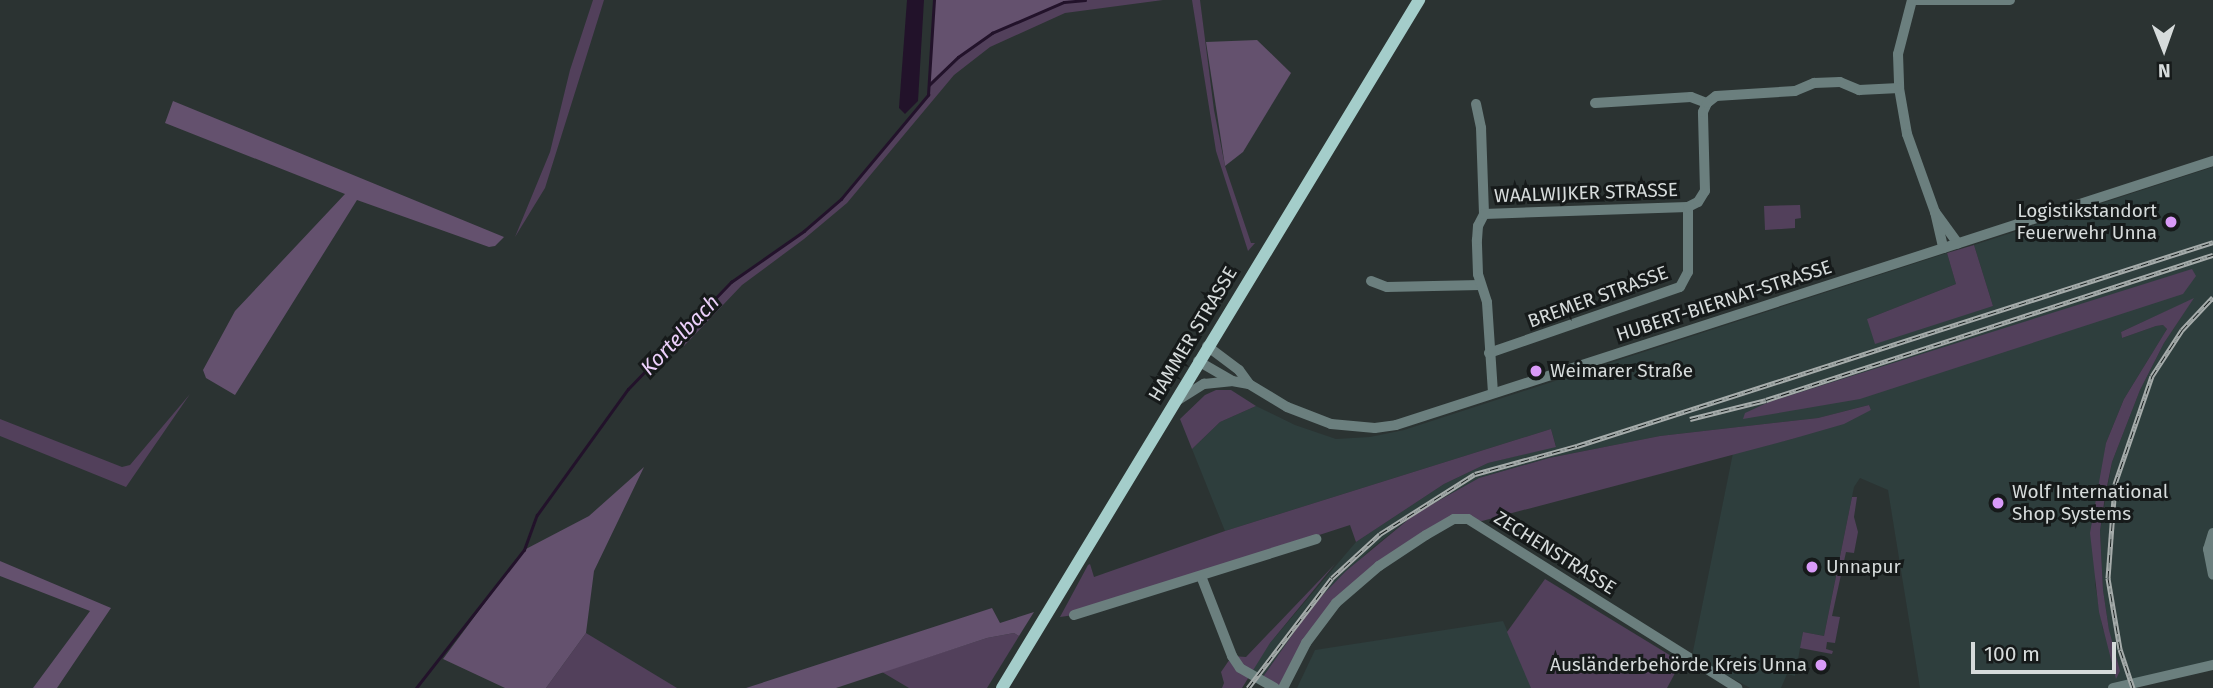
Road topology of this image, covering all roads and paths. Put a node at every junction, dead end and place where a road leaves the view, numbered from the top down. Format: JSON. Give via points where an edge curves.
{"nodes":[{"id":1,"x":1419,"y":0,"type":"edge"},
{"id":2,"x":1912,"y":0,"type":"edge"},
{"id":3,"x":2010,"y":0,"type":"edge"},
{"id":4,"x":1899,"y":88,"type":"junction"},
{"id":5,"x":1476,"y":103,"type":"dead end"},
{"id":6,"x":1595,"y":103,"type":"dead end"},
{"id":7,"x":1707,"y":103,"type":"junction"},
{"id":8,"x":2213,"y":161,"type":"edge"},
{"id":9,"x":1688,"y":206,"type":"junction"},
{"id":10,"x":1935,"y":212,"type":"junction"},
{"id":11,"x":1484,"y":214,"type":"junction"},
{"id":12,"x":1958,"y":244,"type":"junction"},
{"id":13,"x":1943,"y":248,"type":"junction"},
{"id":14,"x":1371,"y":281,"type":"dead end"},
{"id":15,"x":1480,"y":285,"type":"junction"},
{"id":16,"x":1207,"y":346,"type":"junction"},
{"id":17,"x":1489,"y":353,"type":"junction"},
{"id":18,"x":1198,"y":361,"type":"junction"},
{"id":19,"x":1232,"y":381,"type":"junction"},
{"id":20,"x":1249,"y":384,"type":"junction"},
{"id":21,"x":1493,"y":393,"type":"junction"},
{"id":22,"x":1174,"y":402,"type":"junction"},
{"id":23,"x":2213,"y":533,"type":"edge"},
{"id":24,"x":1316,"y":539,"type":"dead end"},
{"id":25,"x":2213,"y":575,"type":"edge"},
{"id":26,"x":1201,"y":576,"type":"junction"},
{"id":27,"x":1073,"y":615,"type":"dead end"},
{"id":28,"x":2213,"y":665,"type":"edge"},
{"id":29,"x":1002,"y":688,"type":"edge"},
{"id":30,"x":1275,"y":688,"type":"edge"},
{"id":31,"x":1283,"y":688,"type":"edge"},
{"id":32,"x":1737,"y":688,"type":"edge"},
{"id":33,"x":2113,"y":688,"type":"edge"}],
"edges":[{"from":1,"to":16,"type":"main road","name":"HAMMER STRASSE"},
{"from":2,"to":3,"type":"street"},
{"from":2,"to":4,"type":"street","via":[[1899,46]]},
{"from":4,"to":7,"type":"street","via":[[1859,90],[1840,82],[1814,83],[1795,91],[1723,94]]},
{"from":4,"to":10,"type":"street","via":[[1911,146]]},
{"from":5,"to":11,"type":"street"},
{"from":6,"to":7,"type":"street","via":[[1691,97]]},
{"from":7,"to":9,"type":"street","name":"WAALWIJKER STRASSE","via":[[1703,112],[1705,191],[1698,202]]},
{"from":8,"to":12,"type":"street","name":"HUBERT-BIERNAT-STRASSE"},
{"from":9,"to":11,"type":"street","name":"WAALWIJKER STRASSE"},
{"from":9,"to":17,"type":"street","name":"BREMER STRASSE","via":[[1688,272],[1680,287]]},
{"from":10,"to":12,"type":"street"},
{"from":10,"to":13,"type":"street"},
{"from":11,"to":15,"type":"street","name":"WAALWIJKER STRASSE","via":[[1477,240]]},
{"from":12,"to":13,"type":"street","name":"HUBERT-BIERNAT-STRASSE"},
{"from":13,"to":21,"type":"street","name":"HUBERT-BIERNAT-STRASSE"},
{"from":14,"to":15,"type":"street","via":[[1387,287]]},
{"from":15,"to":17,"type":"street","via":[[1487,302]]},
{"from":16,"to":18,"type":"main road","name":"HAMMER STRASSE"},
{"from":16,"to":20,"type":"street","name":"HUBERT-BIERNAT-STRASSE","via":[[1239,370]]},
{"from":17,"to":21,"type":"street"},
{"from":18,"to":19,"type":"street","name":"HUBERT-BIERNAT-STRASSE"},
{"from":18,"to":22,"type":"main road","name":"HAMMER STRASSE"},
{"from":19,"to":20,"type":"street","name":"HUBERT-BIERNAT-STRASSE"},
{"from":19,"to":22,"type":"street","via":[[1204,384]]},
{"from":20,"to":21,"type":"street","name":"HUBERT-BIERNAT-STRASSE","via":[[1311,418],[1352,428],[1396,425]]},
{"from":22,"to":29,"type":"main road","name":"HAMMER STRASSE"},
{"from":23,"to":25,"type":"street","via":[[2208,549]]},
{"from":24,"to":26,"type":"street"},
{"from":26,"to":27,"type":"street"},
{"from":26,"to":30,"type":"street","via":[[1240,668]]},
{"from":28,"to":33,"type":"street"},
{"from":31,"to":32,"type":"street","name":"ZECHENSTRASSE","via":[[1306,643],[1336,603],[1417,541],[1454,519],[1468,519]]}]}
